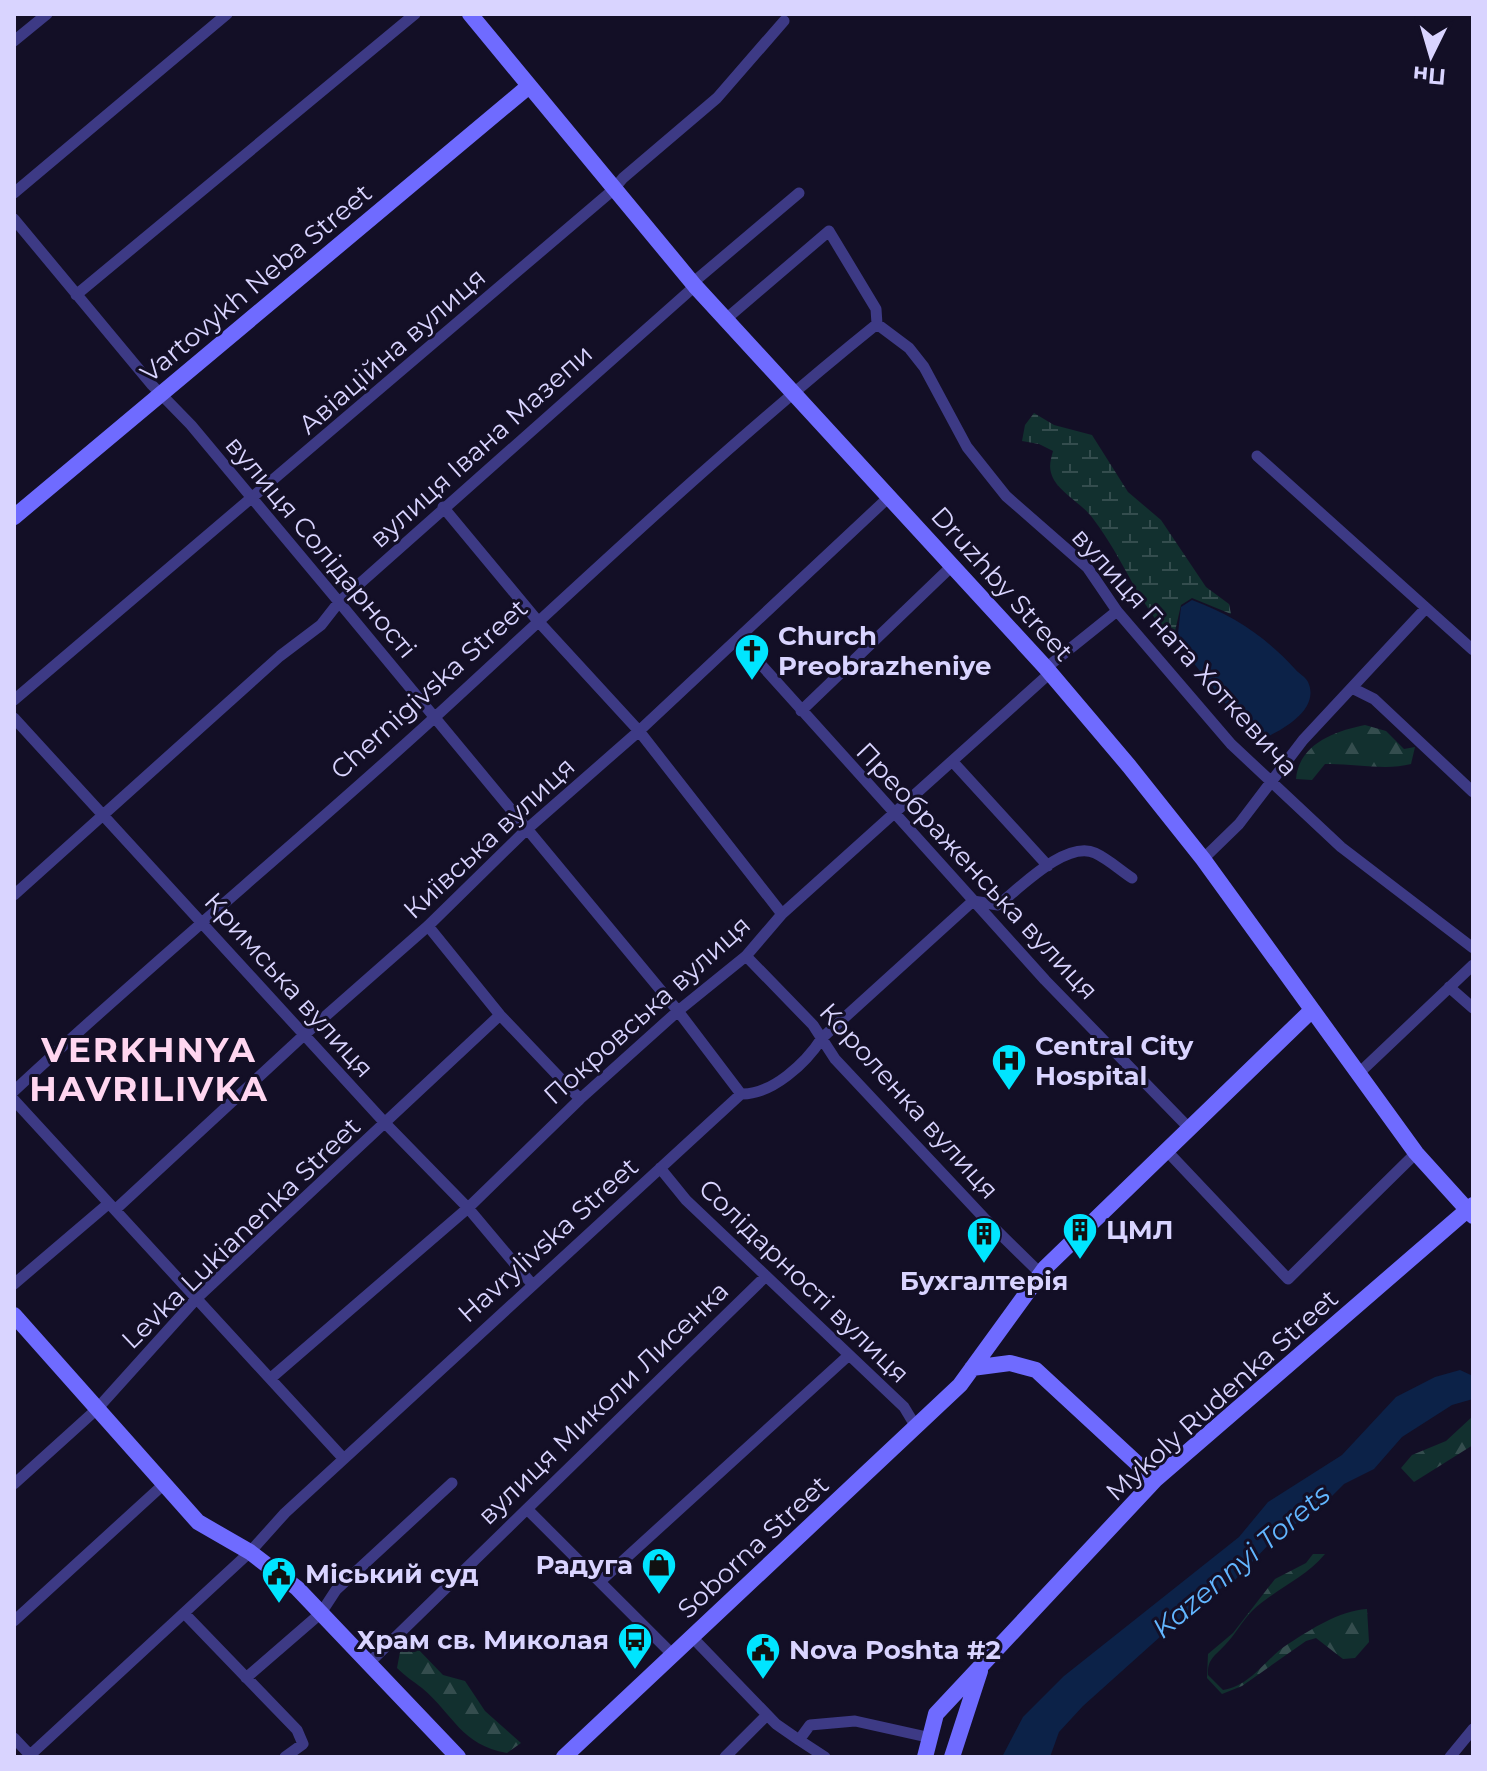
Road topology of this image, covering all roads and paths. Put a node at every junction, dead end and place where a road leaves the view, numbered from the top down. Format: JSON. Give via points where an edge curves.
{"nodes":[{"id":1,"x":47,"y":14,"type":"edge"},
{"id":2,"x":227,"y":14,"type":"edge"},
{"id":3,"x":415,"y":14,"type":"edge"},
{"id":4,"x":470,"y":14,"type":"edge"},
{"id":5,"x":784,"y":21,"type":"dead end"},
{"id":6,"x":14,"y":41,"type":"edge"},
{"id":7,"x":529,"y":86,"type":"junction"},
{"id":8,"x":613,"y":190,"type":"junction"},
{"id":9,"x":14,"y":193,"type":"edge"},
{"id":10,"x":799,"y":193,"type":"dead end"},
{"id":11,"x":14,"y":219,"type":"edge"},
{"id":12,"x":695,"y":286,"type":"junction"},
{"id":13,"x":76,"y":295,"type":"junction"},
{"id":14,"x":726,"y":319,"type":"junction"},
{"id":15,"x":877,"y":324,"type":"junction"},
{"id":16,"x":793,"y":391,"type":"junction"},
{"id":17,"x":160,"y":395,"type":"junction"},
{"id":18,"x":1257,"y":456,"type":"dead end"},
{"id":19,"x":890,"y":496,"type":"junction"},
{"id":20,"x":253,"y":500,"type":"junction"},
{"id":21,"x":443,"y":507,"type":"junction"},
{"id":22,"x":14,"y":517,"type":"edge"},
{"id":23,"x":953,"y":565,"type":"junction"},
{"id":24,"x":339,"y":602,"type":"junction"},
{"id":25,"x":1426,"y":608,"type":"junction"},
{"id":26,"x":1117,"y":611,"type":"junction"},
{"id":27,"x":537,"y":620,"type":"junction"},
{"id":28,"x":738,"y":639,"type":"junction"},
{"id":29,"x":1473,"y":650,"type":"edge"},
{"id":30,"x":1048,"y":670,"type":"junction"},
{"id":31,"x":1354,"y":689,"type":"junction"},
{"id":32,"x":14,"y":700,"type":"edge"},
{"id":33,"x":801,"y":711,"type":"junction"},
{"id":34,"x":14,"y":718,"type":"edge"},
{"id":35,"x":434,"y":718,"type":"junction"},
{"id":36,"x":639,"y":731,"type":"junction"},
{"id":37,"x":953,"y":762,"type":"junction"},
{"id":38,"x":1269,"y":784,"type":"junction"},
{"id":39,"x":1473,"y":792,"type":"edge"},
{"id":40,"x":105,"y":815,"type":"junction"},
{"id":41,"x":893,"y":816,"type":"junction"},
{"id":42,"x":526,"y":830,"type":"junction"},
{"id":43,"x":1203,"y":859,"type":"junction"},
{"id":44,"x":1048,"y":866,"type":"junction"},
{"id":45,"x":1132,"y":878,"type":"dead end"},
{"id":46,"x":14,"y":895,"type":"edge"},
{"id":47,"x":973,"y":901,"type":"junction"},
{"id":48,"x":782,"y":914,"type":"junction"},
{"id":49,"x":202,"y":922,"type":"junction"},
{"id":50,"x":428,"y":926,"type":"junction"},
{"id":51,"x":1473,"y":948,"type":"edge"},
{"id":52,"x":746,"y":956,"type":"junction"},
{"id":53,"x":1473,"y":965,"type":"edge"},
{"id":54,"x":1449,"y":987,"type":"junction"},
{"id":55,"x":1473,"y":1008,"type":"edge"},
{"id":56,"x":678,"y":1011,"type":"junction"},
{"id":57,"x":1311,"y":1011,"type":"junction"},
{"id":58,"x":500,"y":1015,"type":"junction"},
{"id":59,"x":304,"y":1035,"type":"junction"},
{"id":60,"x":822,"y":1038,"type":"junction"},
{"id":61,"x":1357,"y":1075,"type":"junction"},
{"id":62,"x":14,"y":1091,"type":"edge"},
{"id":63,"x":741,"y":1094,"type":"junction"},
{"id":64,"x":580,"y":1099,"type":"junction"},
{"id":65,"x":14,"y":1100,"type":"edge"},
{"id":66,"x":385,"y":1123,"type":"junction"},
{"id":67,"x":1189,"y":1128,"type":"junction"},
{"id":68,"x":1166,"y":1150,"type":"junction"},
{"id":69,"x":1416,"y":1153,"type":"junction"},
{"id":70,"x":660,"y":1168,"type":"junction"},
{"id":71,"x":112,"y":1206,"type":"junction"},
{"id":72,"x":468,"y":1208,"type":"junction"},
{"id":73,"x":1471,"y":1210,"type":"edge"},
{"id":74,"x":1041,"y":1274,"type":"junction"},
{"id":75,"x":766,"y":1276,"type":"junction"},
{"id":76,"x":531,"y":1283,"type":"junction"},
{"id":77,"x":14,"y":1284,"type":"edge"},
{"id":78,"x":197,"y":1298,"type":"junction"},
{"id":79,"x":14,"y":1315,"type":"edge"},
{"id":80,"x":849,"y":1355,"type":"junction"},
{"id":81,"x":972,"y":1368,"type":"junction"},
{"id":82,"x":271,"y":1378,"type":"junction"},
{"id":83,"x":97,"y":1409,"type":"junction"},
{"id":84,"x":916,"y":1427,"type":"junction"},
{"id":85,"x":343,"y":1458,"type":"junction"},
{"id":86,"x":1155,"y":1480,"type":"junction"},
{"id":87,"x":452,"y":1483,"type":"dead end"},
{"id":88,"x":14,"y":1484,"type":"edge"},
{"id":89,"x":164,"y":1484,"type":"junction"},
{"id":90,"x":528,"y":1507,"type":"junction"},
{"id":91,"x":250,"y":1552,"type":"junction"},
{"id":92,"x":604,"y":1578,"type":"junction"},
{"id":93,"x":184,"y":1613,"type":"junction"},
{"id":94,"x":321,"y":1613,"type":"junction"},
{"id":95,"x":633,"y":1616,"type":"junction"},
{"id":96,"x":14,"y":1621,"type":"edge"},
{"id":97,"x":692,"y":1637,"type":"junction"},
{"id":98,"x":673,"y":1655,"type":"junction"},
{"id":99,"x":369,"y":1663,"type":"junction"},
{"id":100,"x":981,"y":1666,"type":"junction"},
{"id":101,"x":246,"y":1678,"type":"junction"},
{"id":102,"x":771,"y":1719,"type":"junction"},
{"id":103,"x":1473,"y":1729,"type":"edge"},
{"id":104,"x":927,"y":1737,"type":"junction"},
{"id":105,"x":14,"y":1738,"type":"edge"},
{"id":106,"x":799,"y":1740,"type":"junction"},
{"id":107,"x":954,"y":1752,"type":"edge"},
{"id":108,"x":29,"y":1756,"type":"edge"},
{"id":109,"x":285,"y":1757,"type":"edge"},
{"id":110,"x":458,"y":1757,"type":"edge"},
{"id":111,"x":564,"y":1757,"type":"edge"},
{"id":112,"x":725,"y":1757,"type":"edge"},
{"id":113,"x":825,"y":1757,"type":"edge"},
{"id":114,"x":925,"y":1757,"type":"edge"},
{"id":115,"x":1450,"y":1757,"type":"edge"}],
"edges":[{"from":1,"to":6,"type":"street"},
{"from":2,"to":9,"type":"street"},
{"from":3,"to":13,"type":"street"},
{"from":4,"to":7,"type":"street","name":"Druzhby Street"},
{"from":5,"to":8,"type":"street","name":"Авіаційна вулиця","via":[[717,98]]},
{"from":7,"to":8,"type":"street","name":"Druzhby Street"},
{"from":7,"to":17,"type":"street","name":"Vartovykh Neba Street"},
{"from":8,"to":12,"type":"street","name":"Druzhby Street"},
{"from":8,"to":20,"type":"street","name":"Авіаційна вулиця"},
{"from":10,"to":12,"type":"street","name":"вулиця Івана Мазепи"},
{"from":11,"to":13,"type":"street","name":"вулиця Солідарності"},
{"from":12,"to":14,"type":"street","name":"Druzhby Street"},
{"from":12,"to":21,"type":"street","name":"вулиця Івана Мазепи"},
{"from":13,"to":17,"type":"street","name":"вулиця Солідарності"},
{"from":14,"to":15,"type":"street","via":[[829,231],[876,309]]},
{"from":14,"to":16,"type":"street","name":"Druzhby Street"},
{"from":15,"to":16,"type":"street","name":"Chernigivska Street"},
{"from":15,"to":26,"type":"street","name":"вулиця Гната Хоткевича","via":[[924,367],[967,447],[1006,496],[1087,567]]},
{"from":16,"to":19,"type":"street","name":"Druzhby Street"},
{"from":16,"to":27,"type":"street","name":"Chernigivska Street"},
{"from":17,"to":20,"type":"street","name":"вулиця Солідарності"},
{"from":17,"to":22,"type":"street","name":"Vartovykh Neba Street"},
{"from":18,"to":25,"type":"street"},
{"from":19,"to":23,"type":"street","name":"Druzhby Street"},
{"from":19,"to":28,"type":"street","name":"Київська вулиця"},
{"from":20,"to":24,"type":"street","name":"вулиця Солідарності"},
{"from":20,"to":32,"type":"street","name":"Авіаційна вулиця"},
{"from":21,"to":24,"type":"street","name":"вулиця Івана Мазепи"},
{"from":21,"to":27,"type":"street"},
{"from":23,"to":30,"type":"street","name":"Druzhby Street"},
{"from":23,"to":33,"type":"street"},
{"from":24,"to":35,"type":"street","name":"вулиця Солідарності"},
{"from":24,"to":40,"type":"street","name":"вулиця Івана Мазепи","via":[[321,625]]},
{"from":25,"to":29,"type":"street"},
{"from":25,"to":31,"type":"street"},
{"from":26,"to":30,"type":"street","name":"Покровська вулиця"},
{"from":26,"to":38,"type":"street","name":"вулиця Гната Хоткевича"},
{"from":27,"to":35,"type":"street","name":"Chernigivska Street"},
{"from":27,"to":36,"type":"street"},
{"from":28,"to":33,"type":"street","name":"Преображенська вулиця"},
{"from":28,"to":36,"type":"street","name":"Київська вулиця"},
{"from":30,"to":37,"type":"street","name":"Покровська вулиця"},
{"from":30,"to":43,"type":"street","name":"Druzhby Street"},
{"from":31,"to":38,"type":"street","via":[[1303,740]]},
{"from":31,"to":39,"type":"street","via":[[1374,699]]},
{"from":33,"to":41,"type":"street","name":"Преображенська вулиця"},
{"from":34,"to":40,"type":"street","name":"Кримська вулиця"},
{"from":35,"to":42,"type":"street","name":"вулиця Солідарності"},
{"from":35,"to":49,"type":"street","name":"Chernigivska Street"},
{"from":36,"to":42,"type":"street","name":"Київська вулиця"},
{"from":36,"to":48,"type":"street"},
{"from":37,"to":41,"type":"street","name":"Покровська вулиця"},
{"from":37,"to":44,"type":"street"},
{"from":38,"to":43,"type":"street"},
{"from":38,"to":51,"type":"street","name":"вулиця Гната Хоткевича"},
{"from":40,"to":46,"type":"street","name":"вулиця Івана Мазепи"},
{"from":40,"to":49,"type":"street","name":"Кримська вулиця"},
{"from":41,"to":47,"type":"street","name":"Преображенська вулиця"},
{"from":41,"to":48,"type":"street","name":"Покровська вулиця"},
{"from":42,"to":50,"type":"street","name":"Київська вулиця"},
{"from":42,"to":56,"type":"street","name":"вулиця Солідарності"},
{"from":43,"to":57,"type":"street","name":"Druzhby Street"},
{"from":44,"to":45,"type":"street","via":[[1078,851],[1093,852]]},
{"from":44,"to":47,"type":"street","via":[[998,905]]},
{"from":47,"to":60,"type":"street","name":"Havrylivska Street"},
{"from":47,"to":67,"type":"street","name":"Преображенська вулиця"},
{"from":48,"to":52,"type":"street","name":"Покровська вулиця"},
{"from":49,"to":59,"type":"street","name":"Кримська вулиця"},
{"from":49,"to":62,"type":"street","name":"Chernigivska Street"},
{"from":50,"to":58,"type":"street"},
{"from":50,"to":59,"type":"street","name":"Київська вулиця"},
{"from":52,"to":56,"type":"street","name":"Покровська вулиця"},
{"from":52,"to":60,"type":"street","name":"Короленка вулиця"},
{"from":53,"to":54,"type":"street"},
{"from":54,"to":55,"type":"street"},
{"from":54,"to":61,"type":"street"},
{"from":56,"to":63,"type":"street","name":"вулиця Солідарності"},
{"from":56,"to":64,"type":"street","name":"Покровська вулиця"},
{"from":57,"to":61,"type":"street","name":"Druzhby Street"},
{"from":57,"to":67,"type":"street","name":"Soborna Street"},
{"from":58,"to":64,"type":"street"},
{"from":58,"to":66,"type":"street","name":"Levka Lukianenka Street"},
{"from":59,"to":66,"type":"street","name":"Кримська вулиця"},
{"from":59,"to":71,"type":"street","name":"Київська вулиця"},
{"from":60,"to":63,"type":"street","name":"Havrylivska Street","via":[[765,1092]]},
{"from":60,"to":74,"type":"street","name":"Короленка вулиця","via":[[835,1059]]},
{"from":61,"to":69,"type":"street","name":"Druzhby Street"},
{"from":63,"to":70,"type":"street","name":"Havrylivska Street"},
{"from":64,"to":72,"type":"street","name":"Покровська вулиця"},
{"from":65,"to":71,"type":"street"},
{"from":66,"to":72,"type":"street","name":"Кримська вулиця"},
{"from":66,"to":78,"type":"street","name":"Levka Lukianenka Street"},
{"from":67,"to":68,"type":"street","name":"Soborna Street"},
{"from":68,"to":69,"type":"street","via":[[1288,1279]]},
{"from":68,"to":74,"type":"street","name":"Soborna Street"},
{"from":69,"to":73,"type":"street","name":"Druzhby Street"},
{"from":70,"to":75,"type":"street","name":"Солідарності вулиця"},
{"from":70,"to":76,"type":"street","name":"Havrylivska Street"},
{"from":71,"to":77,"type":"street","name":"Київська вулиця"},
{"from":71,"to":78,"type":"street"},
{"from":72,"to":76,"type":"street","name":"Кримська вулиця"},
{"from":72,"to":82,"type":"street","name":"Покровська вулиця"},
{"from":73,"to":86,"type":"street","name":"Mykoly Rudenka Street"},
{"from":74,"to":81,"type":"street","name":"Soborna Street"},
{"from":75,"to":80,"type":"street","name":"Солідарності вулиця"},
{"from":75,"to":90,"type":"street","name":"вулиця Миколи Лисенка"},
{"from":76,"to":85,"type":"street","name":"Havrylivska Street"},
{"from":78,"to":82,"type":"street"},
{"from":78,"to":83,"type":"street","name":"Levka Lukianenka Street"},
{"from":79,"to":83,"type":"street"},
{"from":80,"to":84,"type":"street","name":"Солідарності вулиця","via":[[904,1407]]},
{"from":80,"to":92,"type":"street"},
{"from":81,"to":84,"type":"street","name":"Soborna Street"},
{"from":81,"to":86,"type":"street","via":[[1010,1363],[1036,1370]]},
{"from":82,"to":85,"type":"street"},
{"from":83,"to":88,"type":"street","name":"Levka Lukianenka Street"},
{"from":83,"to":89,"type":"street"},
{"from":84,"to":97,"type":"street","name":"Soborna Street"},
{"from":85,"to":91,"type":"street","name":"Havrylivska Street"},
{"from":86,"to":100,"type":"street","name":"Mykoly Rudenka Street"},
{"from":87,"to":94,"type":"street","via":[[336,1590]]},
{"from":89,"to":91,"type":"street","via":[[198,1522]]},
{"from":89,"to":96,"type":"street"},
{"from":90,"to":92,"type":"street"},
{"from":90,"to":95,"type":"street"},
{"from":90,"to":99,"type":"street","name":"вулиця Миколи Лисенка"},
{"from":91,"to":93,"type":"street","name":"Havrylivska Street"},
{"from":91,"to":94,"type":"street"},
{"from":92,"to":95,"type":"street","via":[[631,1605]]},
{"from":93,"to":101,"type":"street"},
{"from":93,"to":108,"type":"street","name":"Havrylivska Street"},
{"from":94,"to":99,"type":"street"},
{"from":94,"to":101,"type":"street"},
{"from":95,"to":98,"type":"street"},
{"from":97,"to":98,"type":"street","name":"Soborna Street"},
{"from":97,"to":102,"type":"street"},
{"from":98,"to":111,"type":"street","name":"Soborna Street"},
{"from":99,"to":110,"type":"street"},
{"from":100,"to":104,"type":"street","name":"Mykoly Rudenka Street","via":[[936,1714]]},
{"from":100,"to":107,"type":"street","name":"Mykoly Rudenka Street"},
{"from":101,"to":109,"type":"street","via":[[297,1730],[303,1744]]},
{"from":102,"to":106,"type":"street"},
{"from":102,"to":112,"type":"street"},
{"from":103,"to":115,"type":"street"},
{"from":104,"to":106,"type":"street","via":[[886,1726],[831,1722],[810,1725]]},
{"from":104,"to":114,"type":"street"},
{"from":105,"to":108,"type":"street"},
{"from":106,"to":113,"type":"street"}]}
